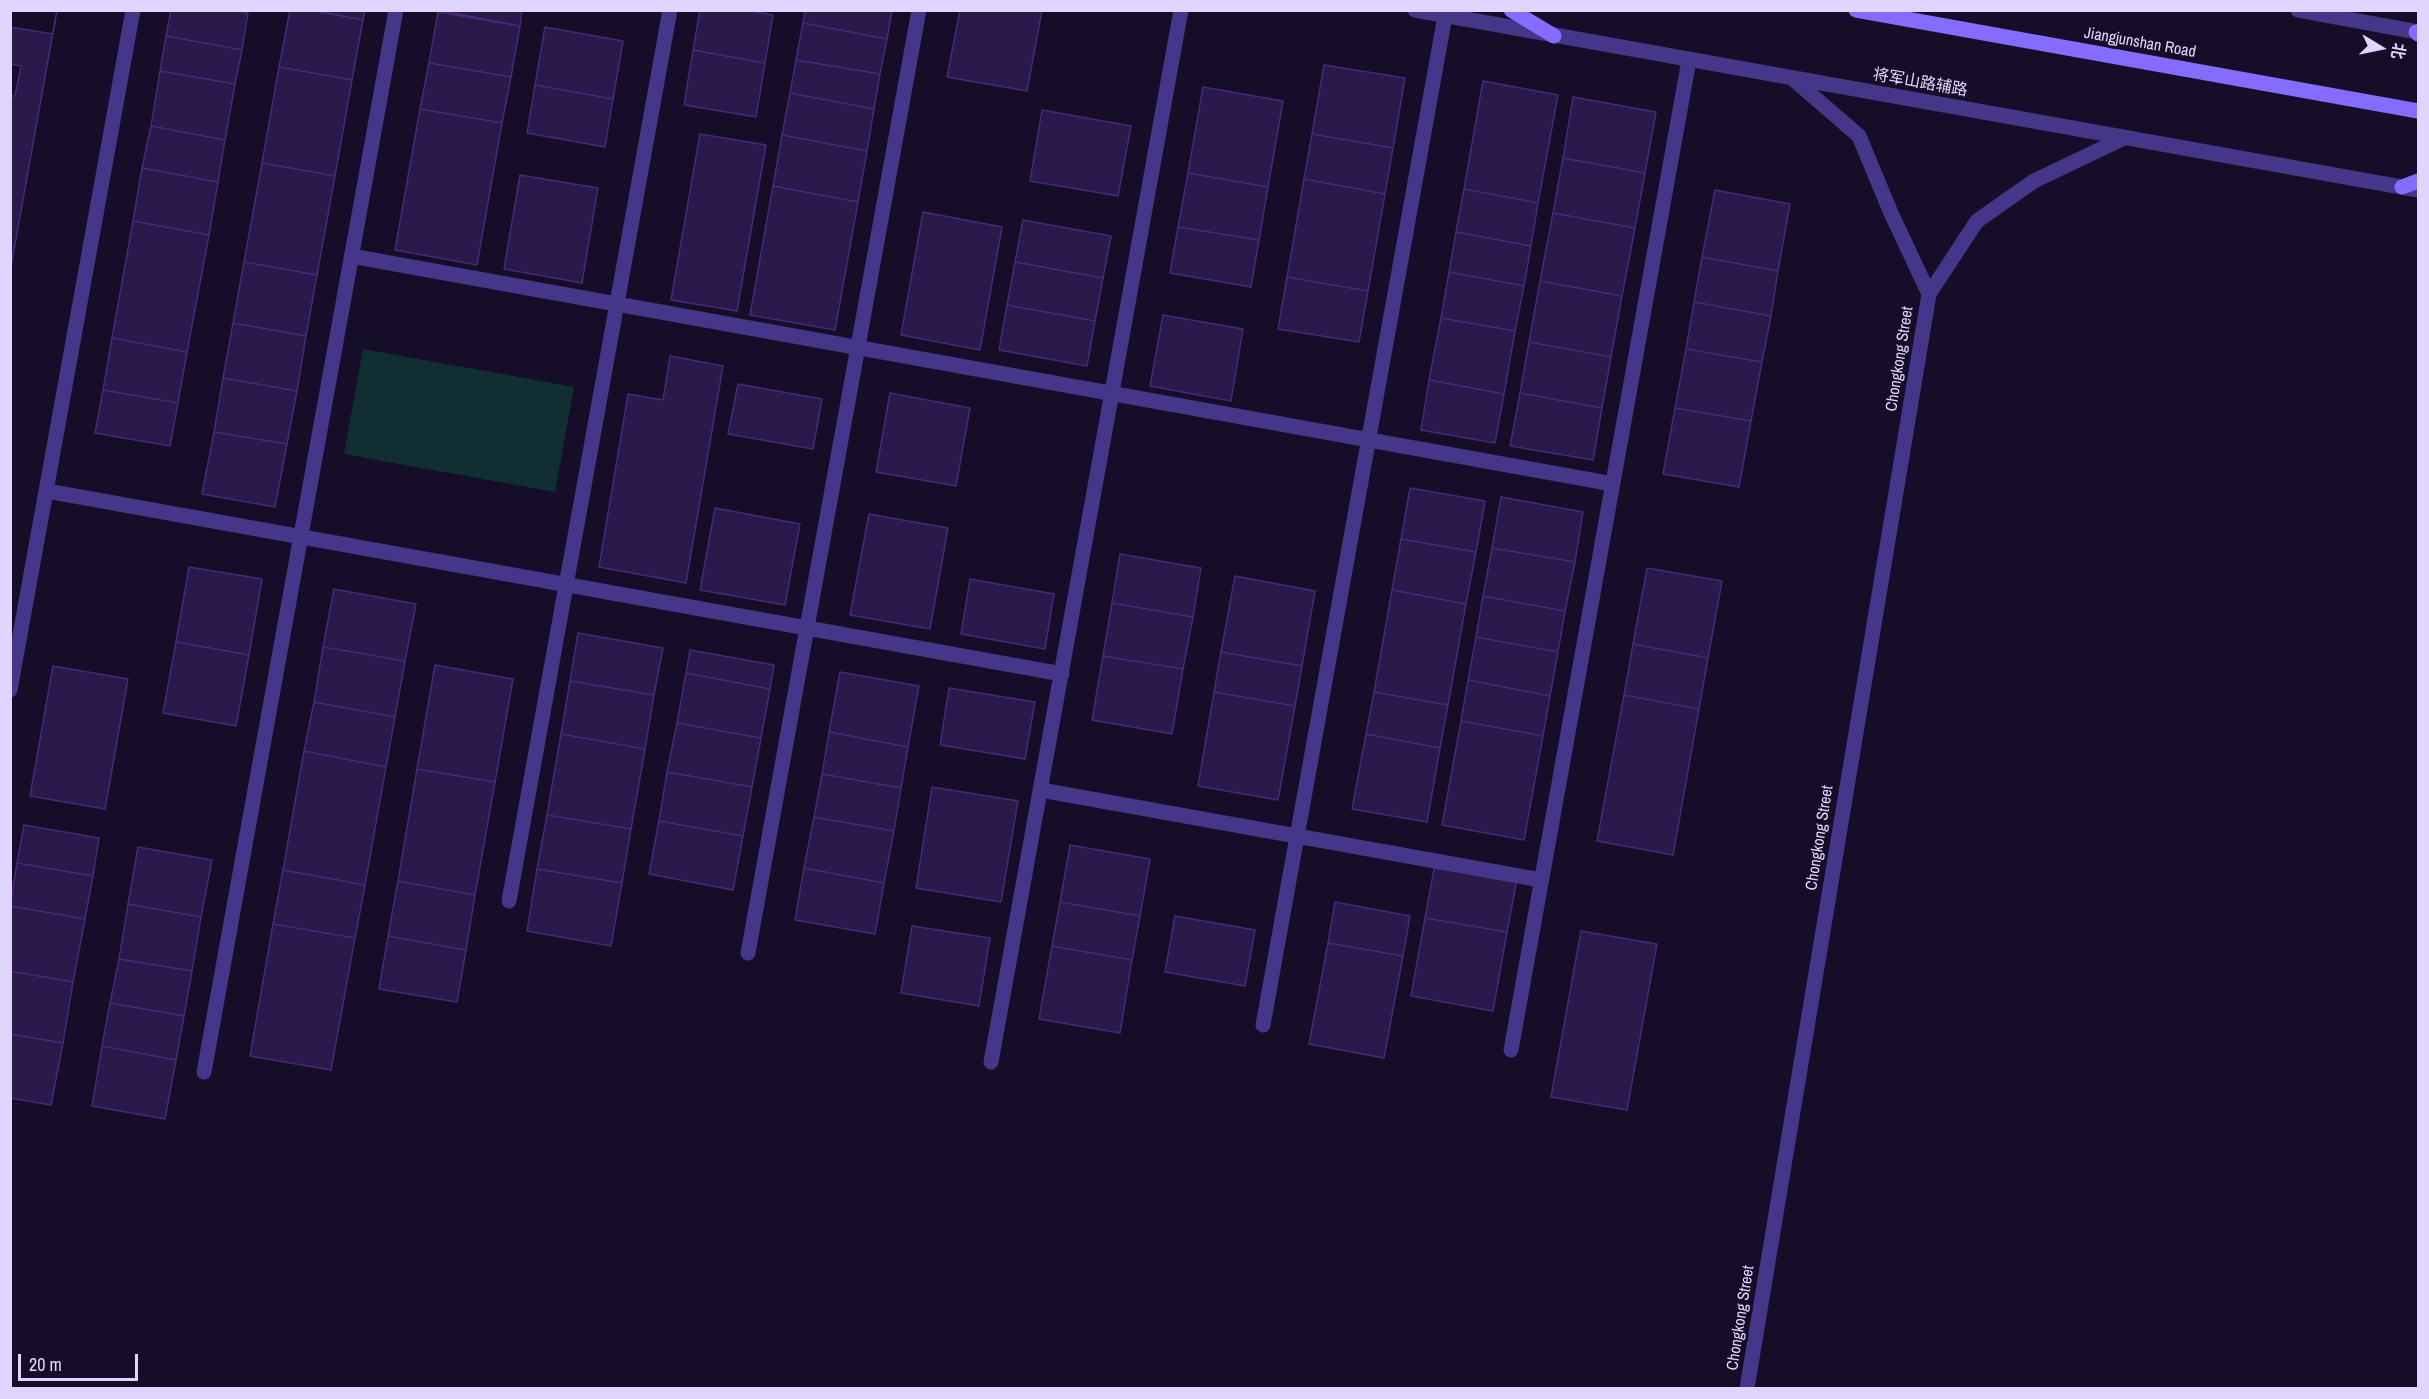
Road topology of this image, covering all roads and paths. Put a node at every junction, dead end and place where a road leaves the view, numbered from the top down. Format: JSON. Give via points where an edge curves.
{"nodes":[{"id":1,"x":133,"y":10,"type":"edge"},
{"id":2,"x":396,"y":10,"type":"edge"},
{"id":3,"x":670,"y":10,"type":"edge"},
{"id":4,"x":919,"y":10,"type":"edge"},
{"id":5,"x":1181,"y":10,"type":"edge"},
{"id":6,"x":1415,"y":10,"type":"edge"},
{"id":7,"x":1510,"y":10,"type":"edge"},
{"id":8,"x":1856,"y":10,"type":"edge"},
{"id":9,"x":2298,"y":10,"type":"edge"},
{"id":10,"x":1445,"y":16,"type":"junction"},
{"id":11,"x":2418,"y":30,"type":"edge"},
{"id":12,"x":1554,"y":36,"type":"junction"},
{"id":13,"x":1689,"y":60,"type":"junction"},
{"id":14,"x":1792,"y":78,"type":"junction"},
{"id":15,"x":2418,"y":111,"type":"edge"},
{"id":16,"x":2124,"y":138,"type":"junction"},
{"id":17,"x":2418,"y":181,"type":"edge"},
{"id":18,"x":2402,"y":187,"type":"junction"},
{"id":19,"x":2418,"y":190,"type":"edge"},
{"id":20,"x":351,"y":256,"type":"junction"},
{"id":21,"x":1929,"y":294,"type":"junction"},
{"id":22,"x":617,"y":304,"type":"junction"},
{"id":23,"x":858,"y":347,"type":"junction"},
{"id":24,"x":1112,"y":393,"type":"junction"},
{"id":25,"x":1368,"y":439,"type":"junction"},
{"id":26,"x":1613,"y":484,"type":"junction"},
{"id":27,"x":46,"y":491,"type":"junction"},
{"id":28,"x":300,"y":537,"type":"junction"},
{"id":29,"x":566,"y":585,"type":"junction"},
{"id":30,"x":807,"y":628,"type":"junction"},
{"id":31,"x":1062,"y":674,"type":"junction"},
{"id":32,"x":10,"y":690,"type":"edge"},
{"id":33,"x":1041,"y":790,"type":"junction"},
{"id":34,"x":1297,"y":836,"type":"junction"},
{"id":35,"x":1541,"y":880,"type":"junction"},
{"id":36,"x":509,"y":901,"type":"dead end"},
{"id":37,"x":748,"y":953,"type":"dead end"},
{"id":38,"x":1263,"y":1025,"type":"dead end"},
{"id":39,"x":1511,"y":1050,"type":"dead end"},
{"id":40,"x":991,"y":1062,"type":"dead end"},
{"id":41,"x":204,"y":1072,"type":"dead end"},
{"id":42,"x":1747,"y":1389,"type":"edge"}],
"edges":[{"from":1,"to":27,"type":"street"},
{"from":2,"to":20,"type":"street"},
{"from":3,"to":22,"type":"street"},
{"from":4,"to":23,"type":"street"},
{"from":5,"to":24,"type":"street"},
{"from":6,"to":10,"type":"street","name":"将军山路辅路"},
{"from":7,"to":12,"type":"street"},
{"from":8,"to":15,"type":"street","name":"Jiangjunshan Road"},
{"from":9,"to":11,"type":"street"},
{"from":10,"to":12,"type":"street","name":"将军山路辅路"},
{"from":10,"to":25,"type":"street"},
{"from":12,"to":13,"type":"street","name":"将军山路辅路"},
{"from":13,"to":14,"type":"street","name":"将军山路辅路"},
{"from":13,"to":26,"type":"street"},
{"from":14,"to":16,"type":"street","name":"将军山路辅路"},
{"from":14,"to":21,"type":"street","name":"Chongkong Street","via":[[1859,136]]},
{"from":16,"to":18,"type":"street","name":"将军山路辅路"},
{"from":16,"to":21,"type":"street","name":"Chongkong Street","via":[[2034,181],[1977,221]]},
{"from":17,"to":18,"type":"street"},
{"from":18,"to":19,"type":"street","name":"将军山路辅路"},
{"from":20,"to":22,"type":"street"},
{"from":20,"to":28,"type":"street"},
{"from":21,"to":42,"type":"street","name":"Chongkong Street"},
{"from":22,"to":23,"type":"street"},
{"from":22,"to":29,"type":"street"},
{"from":23,"to":24,"type":"street"},
{"from":23,"to":30,"type":"street"},
{"from":24,"to":25,"type":"street"},
{"from":24,"to":31,"type":"street"},
{"from":25,"to":26,"type":"street"},
{"from":25,"to":34,"type":"street"},
{"from":26,"to":35,"type":"street"},
{"from":27,"to":28,"type":"street"},
{"from":27,"to":32,"type":"street"},
{"from":28,"to":29,"type":"street"},
{"from":28,"to":41,"type":"street"},
{"from":29,"to":30,"type":"street"},
{"from":29,"to":36,"type":"street"},
{"from":30,"to":31,"type":"street"},
{"from":30,"to":37,"type":"street"},
{"from":31,"to":33,"type":"street"},
{"from":33,"to":34,"type":"street"},
{"from":33,"to":40,"type":"street"},
{"from":34,"to":35,"type":"street"},
{"from":34,"to":38,"type":"street"},
{"from":35,"to":39,"type":"street"}]}
